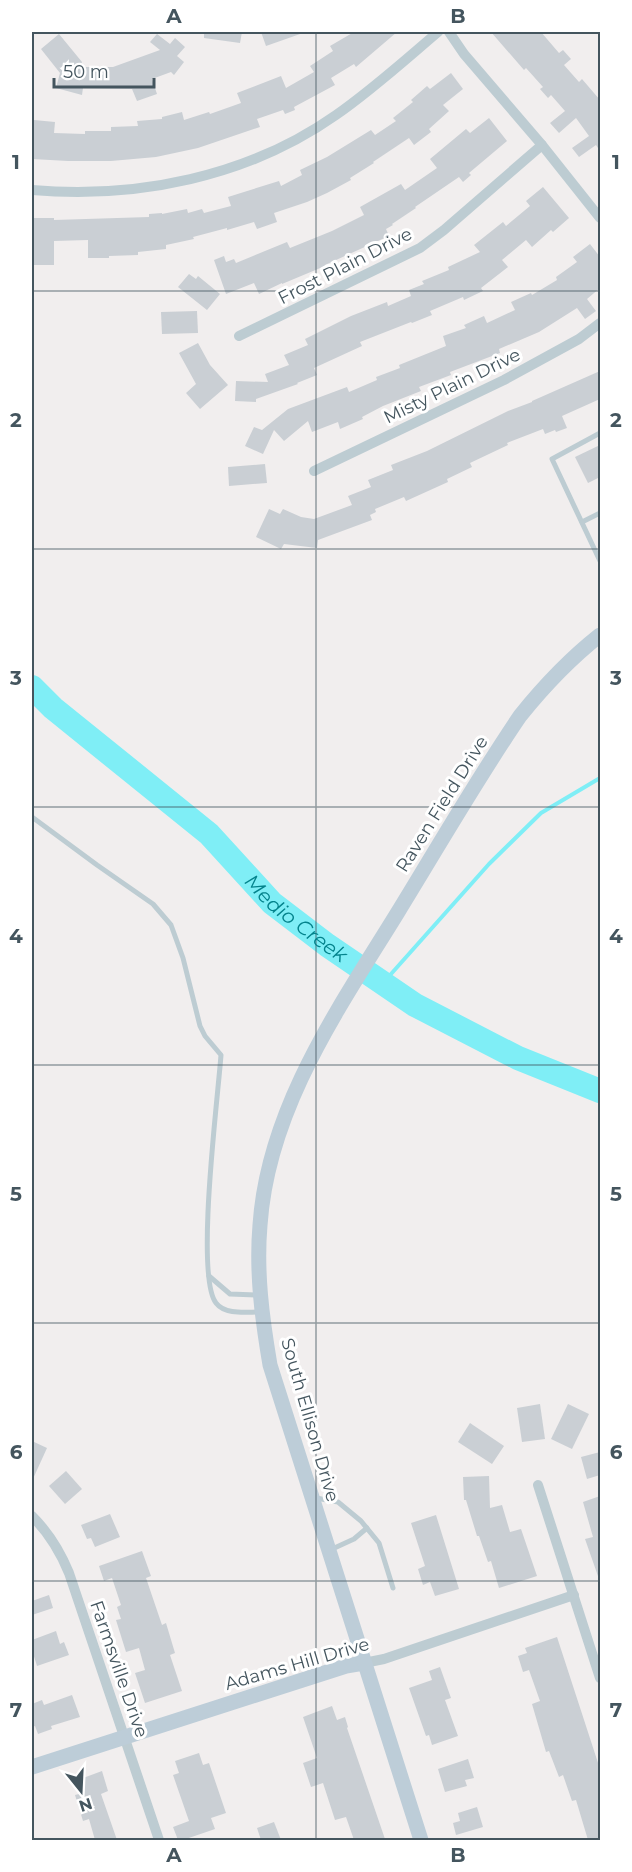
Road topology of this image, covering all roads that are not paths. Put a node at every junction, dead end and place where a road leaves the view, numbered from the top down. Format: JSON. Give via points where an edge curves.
{"nodes":[{"id":1,"x":438,"y":32,"type":"edge"},
{"id":2,"x":449,"y":32,"type":"edge"},
{"id":3,"x":542,"y":145,"type":"junction"},
{"id":4,"x":32,"y":190,"type":"edge"},
{"id":5,"x":600,"y":218,"type":"edge"},
{"id":6,"x":600,"y":323,"type":"edge"},
{"id":7,"x":239,"y":336,"type":"dead end"},
{"id":8,"x":600,"y":433,"type":"edge"},
{"id":9,"x":314,"y":471,"type":"dead end"},
{"id":10,"x":600,"y":513,"type":"edge"},
{"id":11,"x":582,"y":522,"type":"junction"},
{"id":12,"x":600,"y":561,"type":"edge"},
{"id":13,"x":600,"y":635,"type":"edge"},
{"id":14,"x":32,"y":817,"type":"edge"},
{"id":15,"x":337,"y":1011,"type":"joint"},
{"id":16,"x":209,"y":1276,"type":"junction"},
{"id":17,"x":260,"y":1295,"type":"junction"},
{"id":18,"x":261,"y":1312,"type":"junction"},
{"id":19,"x":538,"y":1485,"type":"dead end"},
{"id":20,"x":311,"y":1497,"type":"junction"},
{"id":21,"x":32,"y":1516,"type":"edge"},
{"id":22,"x":367,"y":1528,"type":"junction"},
{"id":23,"x":328,"y":1551,"type":"junction"},
{"id":24,"x":393,"y":1588,"type":"dead end"},
{"id":25,"x":574,"y":1595,"type":"junction"},
{"id":26,"x":364,"y":1663,"type":"junction"},
{"id":27,"x":600,"y":1678,"type":"edge"},
{"id":28,"x":126,"y":1738,"type":"junction"},
{"id":29,"x":32,"y":1767,"type":"edge"},
{"id":30,"x":159,"y":1840,"type":"edge"},
{"id":31,"x":421,"y":1840,"type":"edge"}],
"edges":[{"from":1,"to":4,"type":"street","via":[[334,117],[249,161],[156,186],[108,192]]},
{"from":2,"to":3,"type":"street"},
{"from":3,"to":5,"type":"street"},
{"from":3,"to":7,"type":"street","name":"Frost Plain Drive","via":[[420,248]]},
{"from":6,"to":9,"type":"street","name":"Misty Plain Drive","via":[[579,339],[504,380]]},
{"from":8,"to":11,"type":"lane","via":[[552,459]]},
{"from":10,"to":11,"type":"lane"},
{"from":11,"to":12,"type":"lane"},
{"from":13,"to":15,"type":"street","name":"Raven Field Drive","via":[[535,698],[505,739]]},
{"from":14,"to":16,"type":"lane","via":[[153,904],[171,925],[201,1026],[221,1055],[207,1226]]},
{"from":15,"to":17,"type":"street","name":"South Ellison Drive","via":[[294,1093],[268,1175],[260,1223]]},
{"from":16,"to":17,"type":"lane","via":[[230,1294]]},
{"from":16,"to":18,"type":"lane","via":[[217,1305],[230,1311]]},
{"from":17,"to":18,"type":"street","name":"South Ellison Drive"},
{"from":18,"to":20,"type":"street","name":"South Ellison Drive","via":[[270,1365]]},
{"from":19,"to":25,"type":"street"},
{"from":20,"to":22,"type":"lane","via":[[338,1502]]},
{"from":20,"to":23,"type":"street","name":"South Ellison Drive"},
{"from":21,"to":28,"type":"street","name":"Farmsville Drive","via":[[58,1549],[69,1573]]},
{"from":22,"to":23,"type":"lane"},
{"from":22,"to":24,"type":"lane","via":[[379,1543]]},
{"from":23,"to":26,"type":"street","name":"South Ellison Drive"},
{"from":25,"to":26,"type":"street","name":"Adams Hill Drive"},
{"from":25,"to":27,"type":"street"},
{"from":26,"to":28,"type":"street","name":"Adams Hill Drive"},
{"from":26,"to":31,"type":"street","name":"South Ellison Drive"},
{"from":28,"to":29,"type":"street","name":"Adams Hill Drive"},
{"from":28,"to":30,"type":"street","name":"Farmsville Drive"}]}
